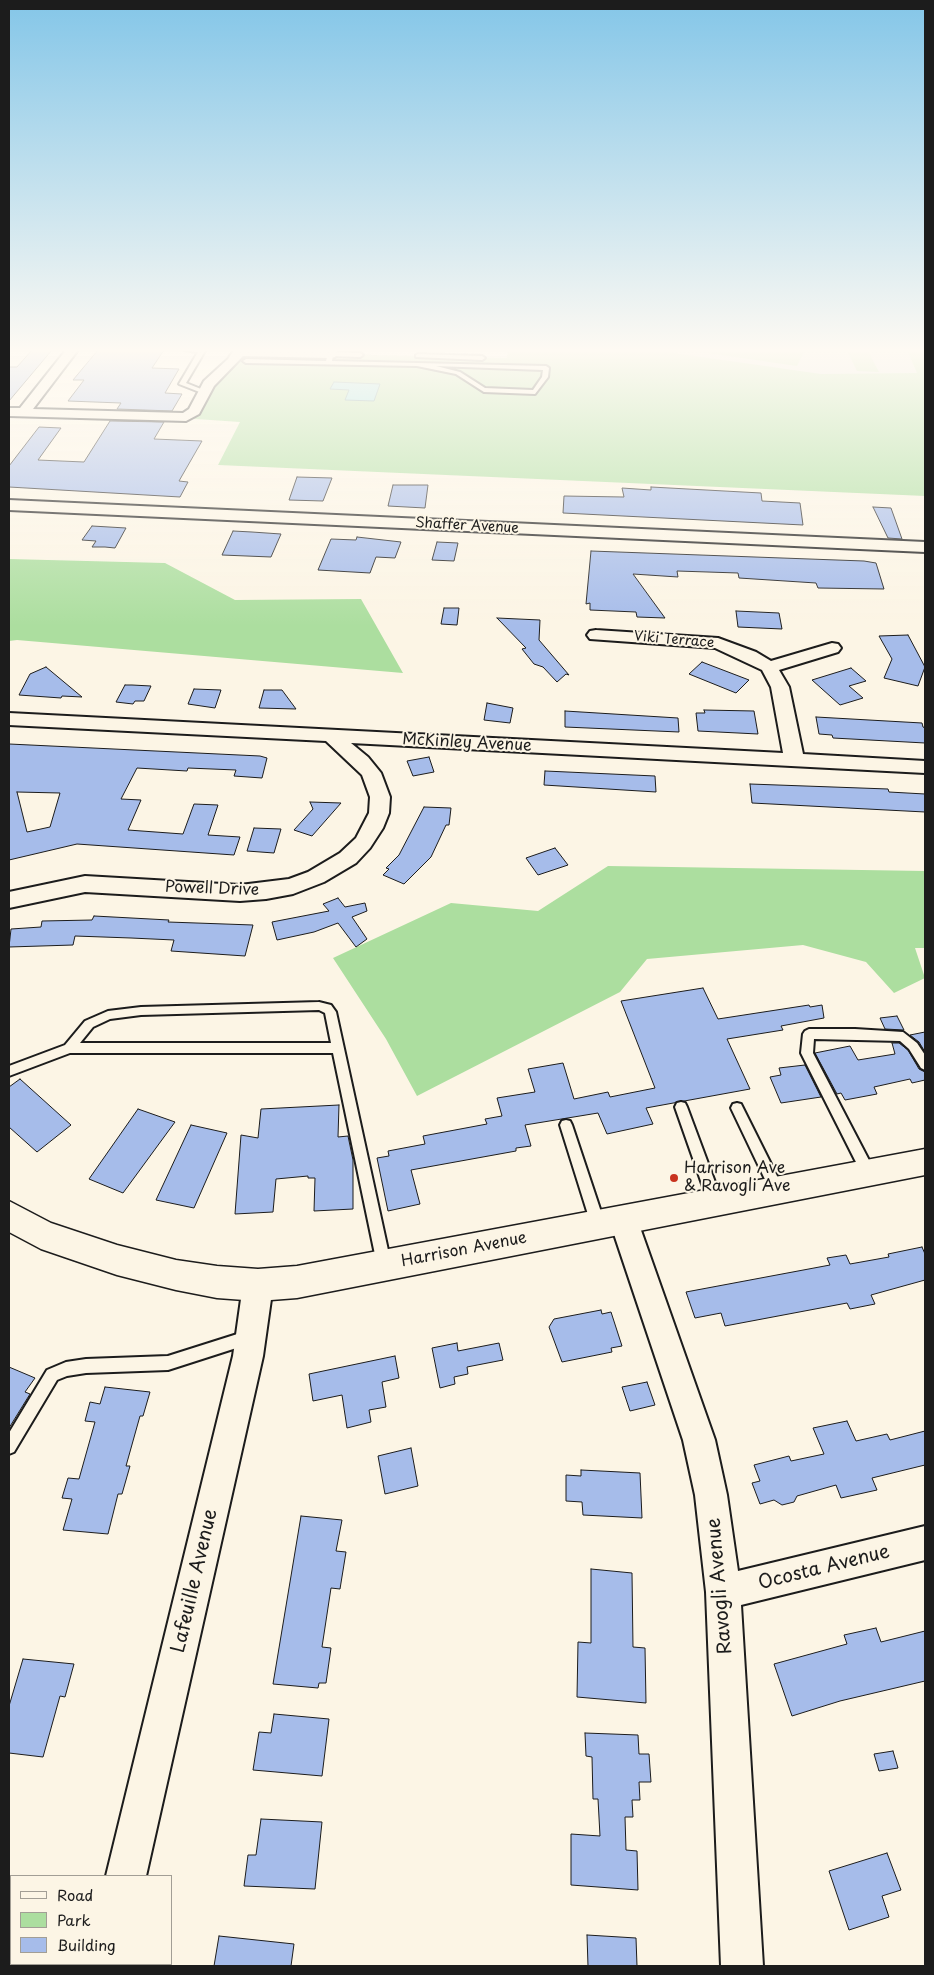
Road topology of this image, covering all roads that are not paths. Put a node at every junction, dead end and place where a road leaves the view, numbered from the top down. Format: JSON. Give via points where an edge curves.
{"nodes":[{"id":1,"x":9,"y":505,"type":"edge"},
{"id":2,"x":925,"y":547,"type":"edge"},
{"id":3,"x":596,"y":635,"type":"dead end"},
{"id":4,"x":832,"y":648,"type":"dead end"},
{"id":5,"x":769,"y":666,"type":"junction"},
{"id":6,"x":9,"y":719,"type":"edge"},
{"id":7,"x":331,"y":736,"type":"junction"},
{"id":8,"x":794,"y":760,"type":"junction"},
{"id":9,"x":925,"y":767,"type":"edge"},
{"id":10,"x":9,"y":900,"type":"edge"},
{"id":11,"x":69,"y":1048,"type":"junction"},
{"id":12,"x":338,"y":1048,"type":"junction"},
{"id":13,"x":925,"y":1065,"type":"edge"},
{"id":14,"x":9,"y":1071,"type":"edge"},
{"id":15,"x":680,"y":1107,"type":"dead end"},
{"id":16,"x":737,"y":1108,"type":"dead end"},
{"id":17,"x":566,"y":1124,"type":"dead end"},
{"id":18,"x":925,"y":1162,"type":"edge"},
{"id":19,"x":868,"y":1172,"type":"junction"},
{"id":20,"x":777,"y":1190,"type":"junction"},
{"id":21,"x":714,"y":1201,"type":"junction"},
{"id":22,"x":9,"y":1215,"type":"edge"},
{"id":23,"x":611,"y":1221,"type":"junction"},
{"id":24,"x":384,"y":1265,"type":"junction"},
{"id":25,"x":258,"y":1285,"type":"junction"},
{"id":26,"x":251,"y":1336,"type":"junction"},
{"id":27,"x":9,"y":1447,"type":"edge"},
{"id":28,"x":925,"y":1543,"type":"edge"},
{"id":29,"x":723,"y":1592,"type":"junction"},
{"id":30,"x":126,"y":1875,"type":"edge"},
{"id":31,"x":746,"y":1964,"type":"edge"}],
"edges":[{"from":1,"to":2,"type":"street","name":"Shaffer Avenue"},
{"from":3,"to":5,"type":"street","name":"Viki Terrace","via":[[718,643]]},
{"from":4,"to":5,"type":"street"},
{"from":5,"to":8,"type":"street","via":[[780,687]]},
{"from":6,"to":7,"type":"street","name":"McKinley Avenue"},
{"from":7,"to":8,"type":"street","name":"McKinley Avenue"},
{"from":7,"to":10,"type":"street","name":"Powell Drive","via":[[371,773],[380,797],[379,813],[363,843],[348,858],[323,874],[266,892],[102,883],[68,886]]},
{"from":8,"to":9,"type":"street","name":"McKinley Avenue"},
{"from":11,"to":12,"type":"lane"},
{"from":11,"to":12,"type":"lane","via":[[89,1024],[108,1015],[141,1011],[319,1006],[328,1008],[330,1012]]},
{"from":11,"to":14,"type":"lane"},
{"from":12,"to":24,"type":"lane"},
{"from":13,"to":19,"type":"lane","via":[[902,1036],[809,1034],[807,1052]]},
{"from":15,"to":21,"type":"lane"},
{"from":16,"to":20,"type":"lane"},
{"from":17,"to":23,"type":"lane"},
{"from":18,"to":19,"type":"main road","name":"Harrison Avenue"},
{"from":19,"to":20,"type":"main road","name":"Harrison Avenue"},
{"from":20,"to":21,"type":"main road","name":"Harrison Avenue"},
{"from":21,"to":23,"type":"main road","name":"Harrison Avenue"},
{"from":22,"to":25,"type":"main road","name":"Harrison Avenue","via":[[41,1234],[117,1260],[192,1278]]},
{"from":23,"to":24,"type":"main road","name":"Harrison Avenue"},
{"from":23,"to":29,"type":"street","name":"Ravogli Avenue","via":[[699,1440],[711,1494]]},
{"from":24,"to":25,"type":"main road","name":"Harrison Avenue","via":[[298,1282]]},
{"from":25,"to":26,"type":"street","name":"Lafeuille Avenue"},
{"from":26,"to":27,"type":"lane","via":[[168,1363],[86,1366],[52,1375]]},
{"from":26,"to":30,"type":"street","name":"Lafeuille Avenue"},
{"from":28,"to":29,"type":"street","name":"Ocosta Avenue"},
{"from":29,"to":31,"type":"street","name":"Ravogli Avenue"}]}
